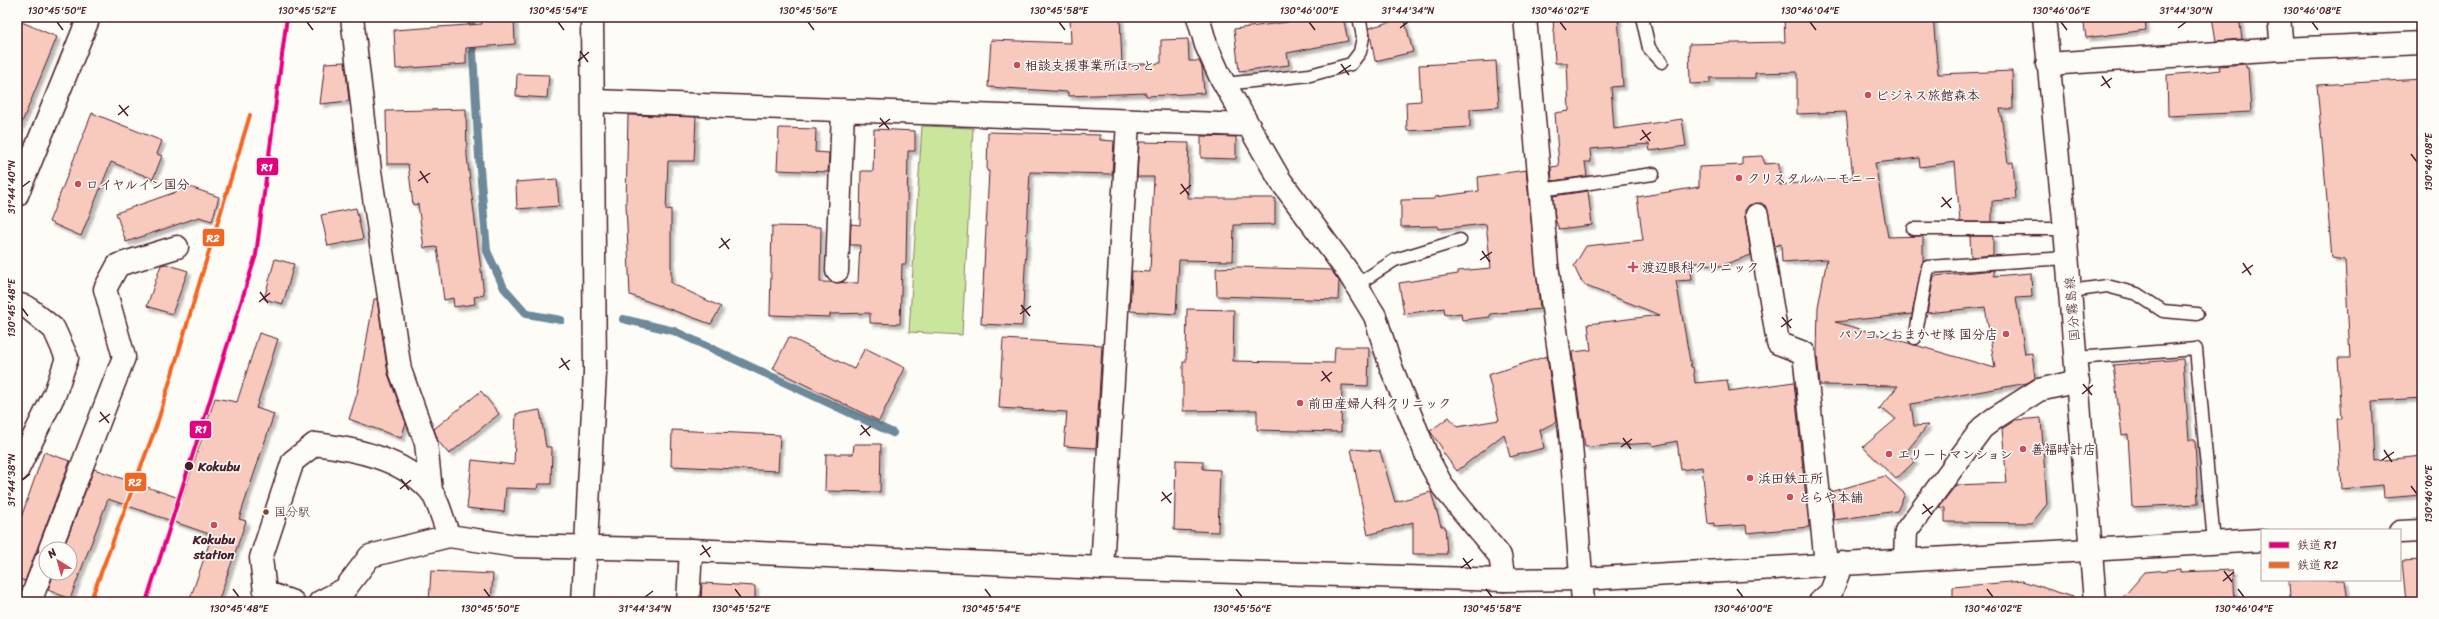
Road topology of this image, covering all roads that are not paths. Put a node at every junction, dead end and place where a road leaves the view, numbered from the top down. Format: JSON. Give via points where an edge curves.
{"nodes":[{"id":1,"x":89,"y":17,"type":"edge"},
{"id":2,"x":352,"y":17,"type":"edge"},
{"id":3,"x":592,"y":17,"type":"edge"},
{"id":4,"x":1198,"y":17,"type":"edge"},
{"id":5,"x":1358,"y":17,"type":"edge"},
{"id":6,"x":1525,"y":17,"type":"edge"},
{"id":7,"x":1642,"y":17,"type":"edge"},
{"id":8,"x":2044,"y":17,"type":"edge"},
{"id":9,"x":2279,"y":17,"type":"edge"},
{"id":10,"x":2422,"y":43,"type":"edge"},
{"id":11,"x":2282,"y":50,"type":"junction"},
{"id":12,"x":1662,"y":62,"type":"dead end"},
{"id":13,"x":2047,"y":64,"type":"junction"},
{"id":14,"x":1224,"y":84,"type":"junction"},
{"id":15,"x":594,"y":101,"type":"junction"},
{"id":16,"x":843,"y":110,"type":"junction"},
{"id":17,"x":1128,"y":122,"type":"junction"},
{"id":18,"x":1247,"y":125,"type":"junction"},
{"id":19,"x":1653,"y":174,"type":"dead end"},
{"id":20,"x":1541,"y":190,"type":"junction"},
{"id":21,"x":17,"y":195,"type":"edge"},
{"id":22,"x":1757,"y":216,"type":"dead end"},
{"id":23,"x":2065,"y":228,"type":"junction"},
{"id":24,"x":1913,"y":229,"type":"dead end"},
{"id":25,"x":1460,"y":240,"type":"dead end"},
{"id":26,"x":177,"y":246,"type":"dead end"},
{"id":27,"x":2067,"y":258,"type":"junction"},
{"id":28,"x":837,"y":271,"type":"dead end"},
{"id":29,"x":1356,"y":285,"type":"junction"},
{"id":30,"x":2070,"y":290,"type":"junction"},
{"id":31,"x":17,"y":304,"type":"edge"},
{"id":32,"x":2197,"y":314,"type":"dead end"},
{"id":33,"x":1915,"y":338,"type":"dead end"},
{"id":34,"x":2076,"y":358,"type":"junction"},
{"id":35,"x":2078,"y":381,"type":"junction"},
{"id":36,"x":17,"y":471,"type":"edge"},
{"id":37,"x":431,"y":491,"type":"junction"},
{"id":38,"x":2422,"y":531,"type":"edge"},
{"id":39,"x":2401,"y":532,"type":"edge"},
{"id":40,"x":449,"y":536,"type":"junction"},
{"id":41,"x":2261,"y":540,"type":"edge"},
{"id":42,"x":53,"y":541,"type":"edge"},
{"id":43,"x":2214,"y":542,"type":"junction"},
{"id":44,"x":587,"y":547,"type":"junction"},
{"id":45,"x":2092,"y":549,"type":"junction"},
{"id":46,"x":691,"y":550,"type":"junction"},
{"id":47,"x":1905,"y":559,"type":"junction"},
{"id":48,"x":1834,"y":563,"type":"junction"},
{"id":49,"x":1102,"y":568,"type":"junction"},
{"id":50,"x":1582,"y":579,"type":"junction"},
{"id":51,"x":1504,"y":580,"type":"junction"},
{"id":52,"x":38,"y":581,"type":"edge"},
{"id":53,"x":30,"y":602,"type":"edge"},
{"id":54,"x":293,"y":602,"type":"edge"},
{"id":55,"x":320,"y":602,"type":"edge"},
{"id":56,"x":583,"y":602,"type":"edge"},
{"id":57,"x":688,"y":602,"type":"edge"},
{"id":58,"x":1583,"y":602,"type":"edge"},
{"id":59,"x":1820,"y":602,"type":"edge"},
{"id":60,"x":2095,"y":602,"type":"edge"}],
"edges":[{"from":1,"to":21,"type":"street"},
{"from":2,"to":37,"type":"street","via":[[370,171],[400,370],[426,443]]},
{"from":3,"to":15,"type":"street"},
{"from":4,"to":14,"type":"street","via":[[1206,45]]},
{"from":5,"to":14,"type":"lane","via":[[1363,37],[1360,52],[1351,64],[1310,75]]},
{"from":6,"to":20,"type":"street"},
{"from":7,"to":12,"type":"lane","via":[[1649,48]]},
{"from":8,"to":13,"type":"street","name":"国分霧島線"},
{"from":9,"to":11,"type":"street"},
{"from":10,"to":11,"type":"street"},
{"from":11,"to":13,"type":"street"},
{"from":13,"to":23,"type":"street","name":"国分霧島線"},
{"from":14,"to":18,"type":"street"},
{"from":15,"to":16,"type":"street"},
{"from":15,"to":44,"type":"street","via":[[595,372]]},
{"from":16,"to":17,"type":"street"},
{"from":16,"to":28,"type":"street"},
{"from":17,"to":18,"type":"street"},
{"from":17,"to":49,"type":"street"},
{"from":18,"to":29,"type":"street","via":[[1280,180]]},
{"from":19,"to":20,"type":"lane"},
{"from":20,"to":50,"type":"street","via":[[1547,265],[1570,431]]},
{"from":22,"to":48,"type":"street","via":[[1778,343],[1804,353]]},
{"from":23,"to":24,"type":"lane"},
{"from":23,"to":27,"type":"street","name":"国分霧島線"},
{"from":25,"to":29,"type":"lane","via":[[1395,260]]},
{"from":26,"to":42,"type":"street","via":[[118,265],[104,289],[124,357]]},
{"from":27,"to":30,"type":"street","name":"国分霧島線"},
{"from":27,"to":33,"type":"lane","via":[[1928,267]]},
{"from":29,"to":51,"type":"street","via":[[1375,316],[1391,367],[1429,461],[1443,487],[1500,556]]},
{"from":30,"to":32,"type":"lane","via":[[2107,286],[2138,294],[2163,311]]},
{"from":30,"to":34,"type":"street","name":"国分霧島線"},
{"from":31,"to":36,"type":"street","via":[[27,307],[54,329],[67,358],[55,393]]},
{"from":34,"to":35,"type":"street","name":"国分霧島線"},
{"from":34,"to":43,"type":"lane","via":[[2196,350]]},
{"from":35,"to":45,"type":"street","name":"国分霧島線"},
{"from":35,"to":47,"type":"street","via":[[2039,390],[1982,428],[1906,531]]},
{"from":37,"to":40,"type":"street"},
{"from":37,"to":54,"type":"street","via":[[403,468],[352,449],[315,444],[293,461],[261,558],[265,592]]},
{"from":38,"to":39,"type":"street"},
{"from":40,"to":44,"type":"street","via":[[516,546]]},
{"from":40,"to":55,"type":"street","via":[[370,556],[345,589]]},
{"from":41,"to":43,"type":"street"},
{"from":43,"to":45,"type":"street"},
{"from":44,"to":46,"type":"street"},
{"from":44,"to":56,"type":"street"},
{"from":45,"to":47,"type":"street"},
{"from":45,"to":60,"type":"street","name":"国分霧島線"},
{"from":46,"to":49,"type":"street"},
{"from":46,"to":57,"type":"street"},
{"from":47,"to":48,"type":"street"},
{"from":48,"to":50,"type":"street"},
{"from":48,"to":59,"type":"street","via":[[1831,592]]},
{"from":49,"to":51,"type":"street"},
{"from":50,"to":51,"type":"street"},
{"from":50,"to":58,"type":"street"},
{"from":52,"to":53,"type":"street"}]}
